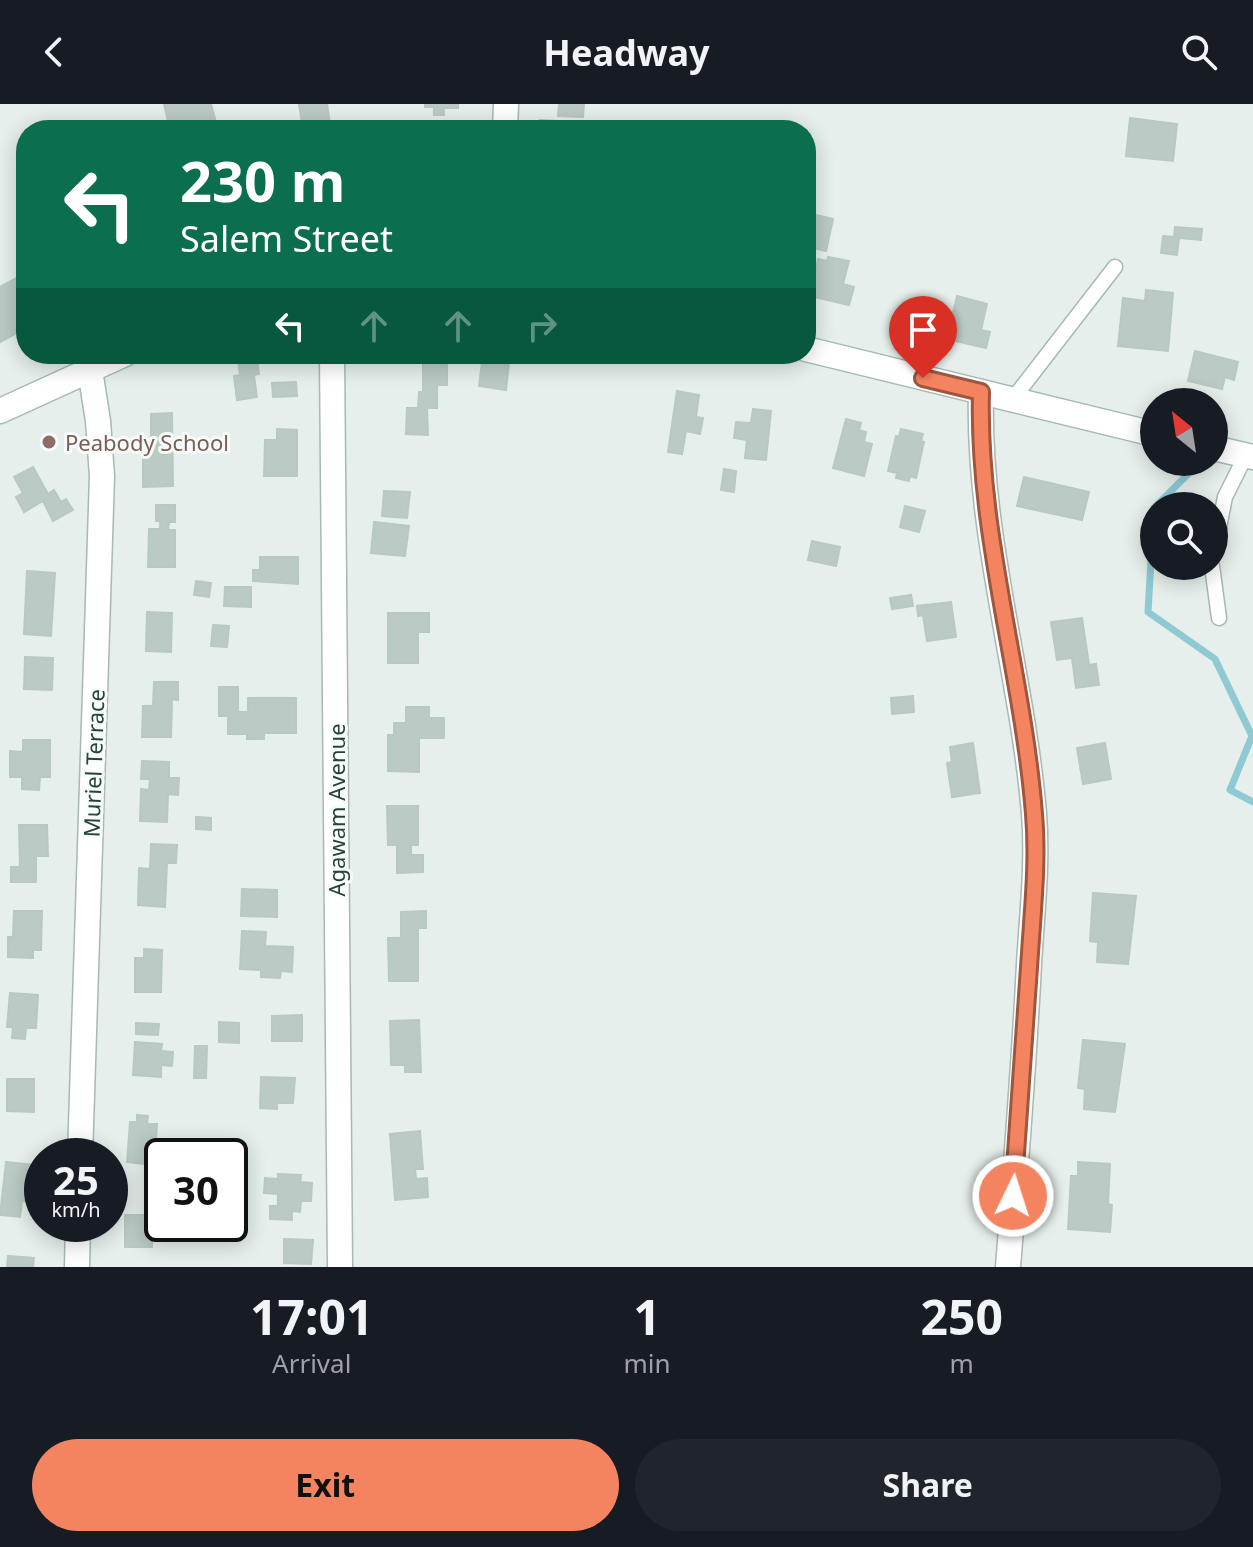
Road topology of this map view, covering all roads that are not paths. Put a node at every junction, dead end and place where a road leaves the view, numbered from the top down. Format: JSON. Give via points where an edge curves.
{"nodes":[{"id":1,"x":1115,"y":267,"type":"dead end"},
{"id":2,"x":816,"y":351,"type":"edge"},
{"id":3,"x":103,"y":364,"type":"edge"},
{"id":4,"x":332,"y":364,"type":"edge"},
{"id":5,"x":90,"y":370,"type":"junction"},
{"id":6,"x":981,"y":392,"type":"junction"},
{"id":7,"x":1012,"y":400,"type":"junction"},
{"id":8,"x":0,"y":411,"type":"edge"},
{"id":9,"x":1140,"y":431,"type":"edge"},
{"id":10,"x":1228,"y":451,"type":"edge"},
{"id":11,"x":1249,"y":456,"type":"edge"},
{"id":12,"x":1228,"y":492,"type":"edge"},
{"id":13,"x":1214,"y":580,"type":"edge"},
{"id":14,"x":1219,"y":618,"type":"dead end"},
{"id":15,"x":81,"y":1138,"type":"edge"},
{"id":16,"x":78,"y":1242,"type":"edge"},
{"id":17,"x":77,"y":1267,"type":"edge"},
{"id":18,"x":340,"y":1267,"type":"edge"},
{"id":19,"x":1008,"y":1267,"type":"edge"}],
"edges":[{"from":1,"to":7,"type":"lane"},
{"from":2,"to":6,"type":"street"},
{"from":3,"to":5,"type":"street"},
{"from":4,"to":18,"type":"street","name":"Agawam Avenue"},
{"from":5,"to":8,"type":"street"},
{"from":5,"to":15,"type":"street","name":"Muriel Terrace","via":[[102,476]]},
{"from":6,"to":7,"type":"street"},
{"from":6,"to":19,"type":"street","via":[[982,459],[1034,816],[1035,872]]},
{"from":7,"to":9,"type":"street"},
{"from":10,"to":11,"type":"street"},
{"from":11,"to":12,"type":"lane"},
{"from":13,"to":14,"type":"lane"},
{"from":16,"to":17,"type":"street"}]}
